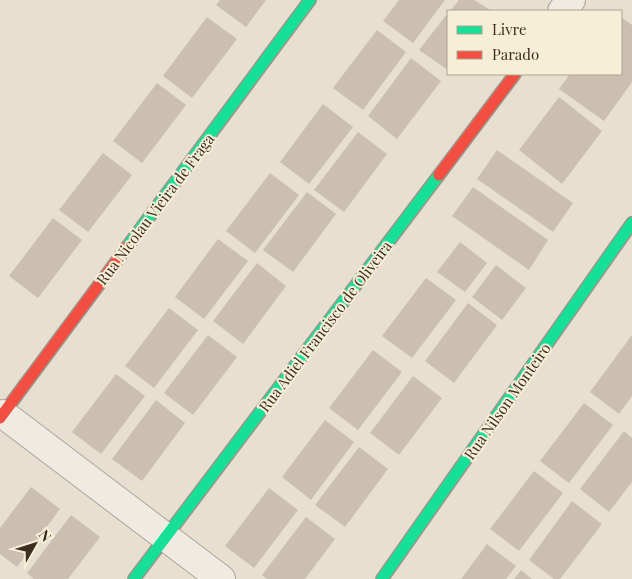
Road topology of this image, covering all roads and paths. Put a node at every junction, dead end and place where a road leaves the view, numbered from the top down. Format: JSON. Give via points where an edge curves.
{"nodes":[{"id":1,"x":310,"y":0,"type":"edge"},
{"id":2,"x":571,"y":0,"type":"edge"},
{"id":3,"x":563,"y":10,"type":"edge"},
{"id":4,"x":514,"y":75,"type":"edge"},
{"id":5,"x":632,"y":223,"type":"edge"},
{"id":6,"x":1,"y":416,"type":"edge"},
{"id":7,"x":166,"y":538,"type":"junction"},
{"id":8,"x":134,"y":579,"type":"edge"},
{"id":9,"x":221,"y":579,"type":"edge"},
{"id":10,"x":382,"y":579,"type":"edge"}],
"edges":[{"from":1,"to":6,"type":"street","name":"Rua Nicolau Vieira de Fraga"},
{"from":2,"to":3,"type":"street"},
{"from":4,"to":7,"type":"street","name":"Rua Adiel Francisco de Oliveira"},
{"from":5,"to":10,"type":"street","name":"Rua Nilson Monteiro"},
{"from":6,"to":7,"type":"street"},
{"from":7,"to":8,"type":"street","name":"Rua Adiel Francisco de Oliveira"},
{"from":7,"to":9,"type":"street"}]}
